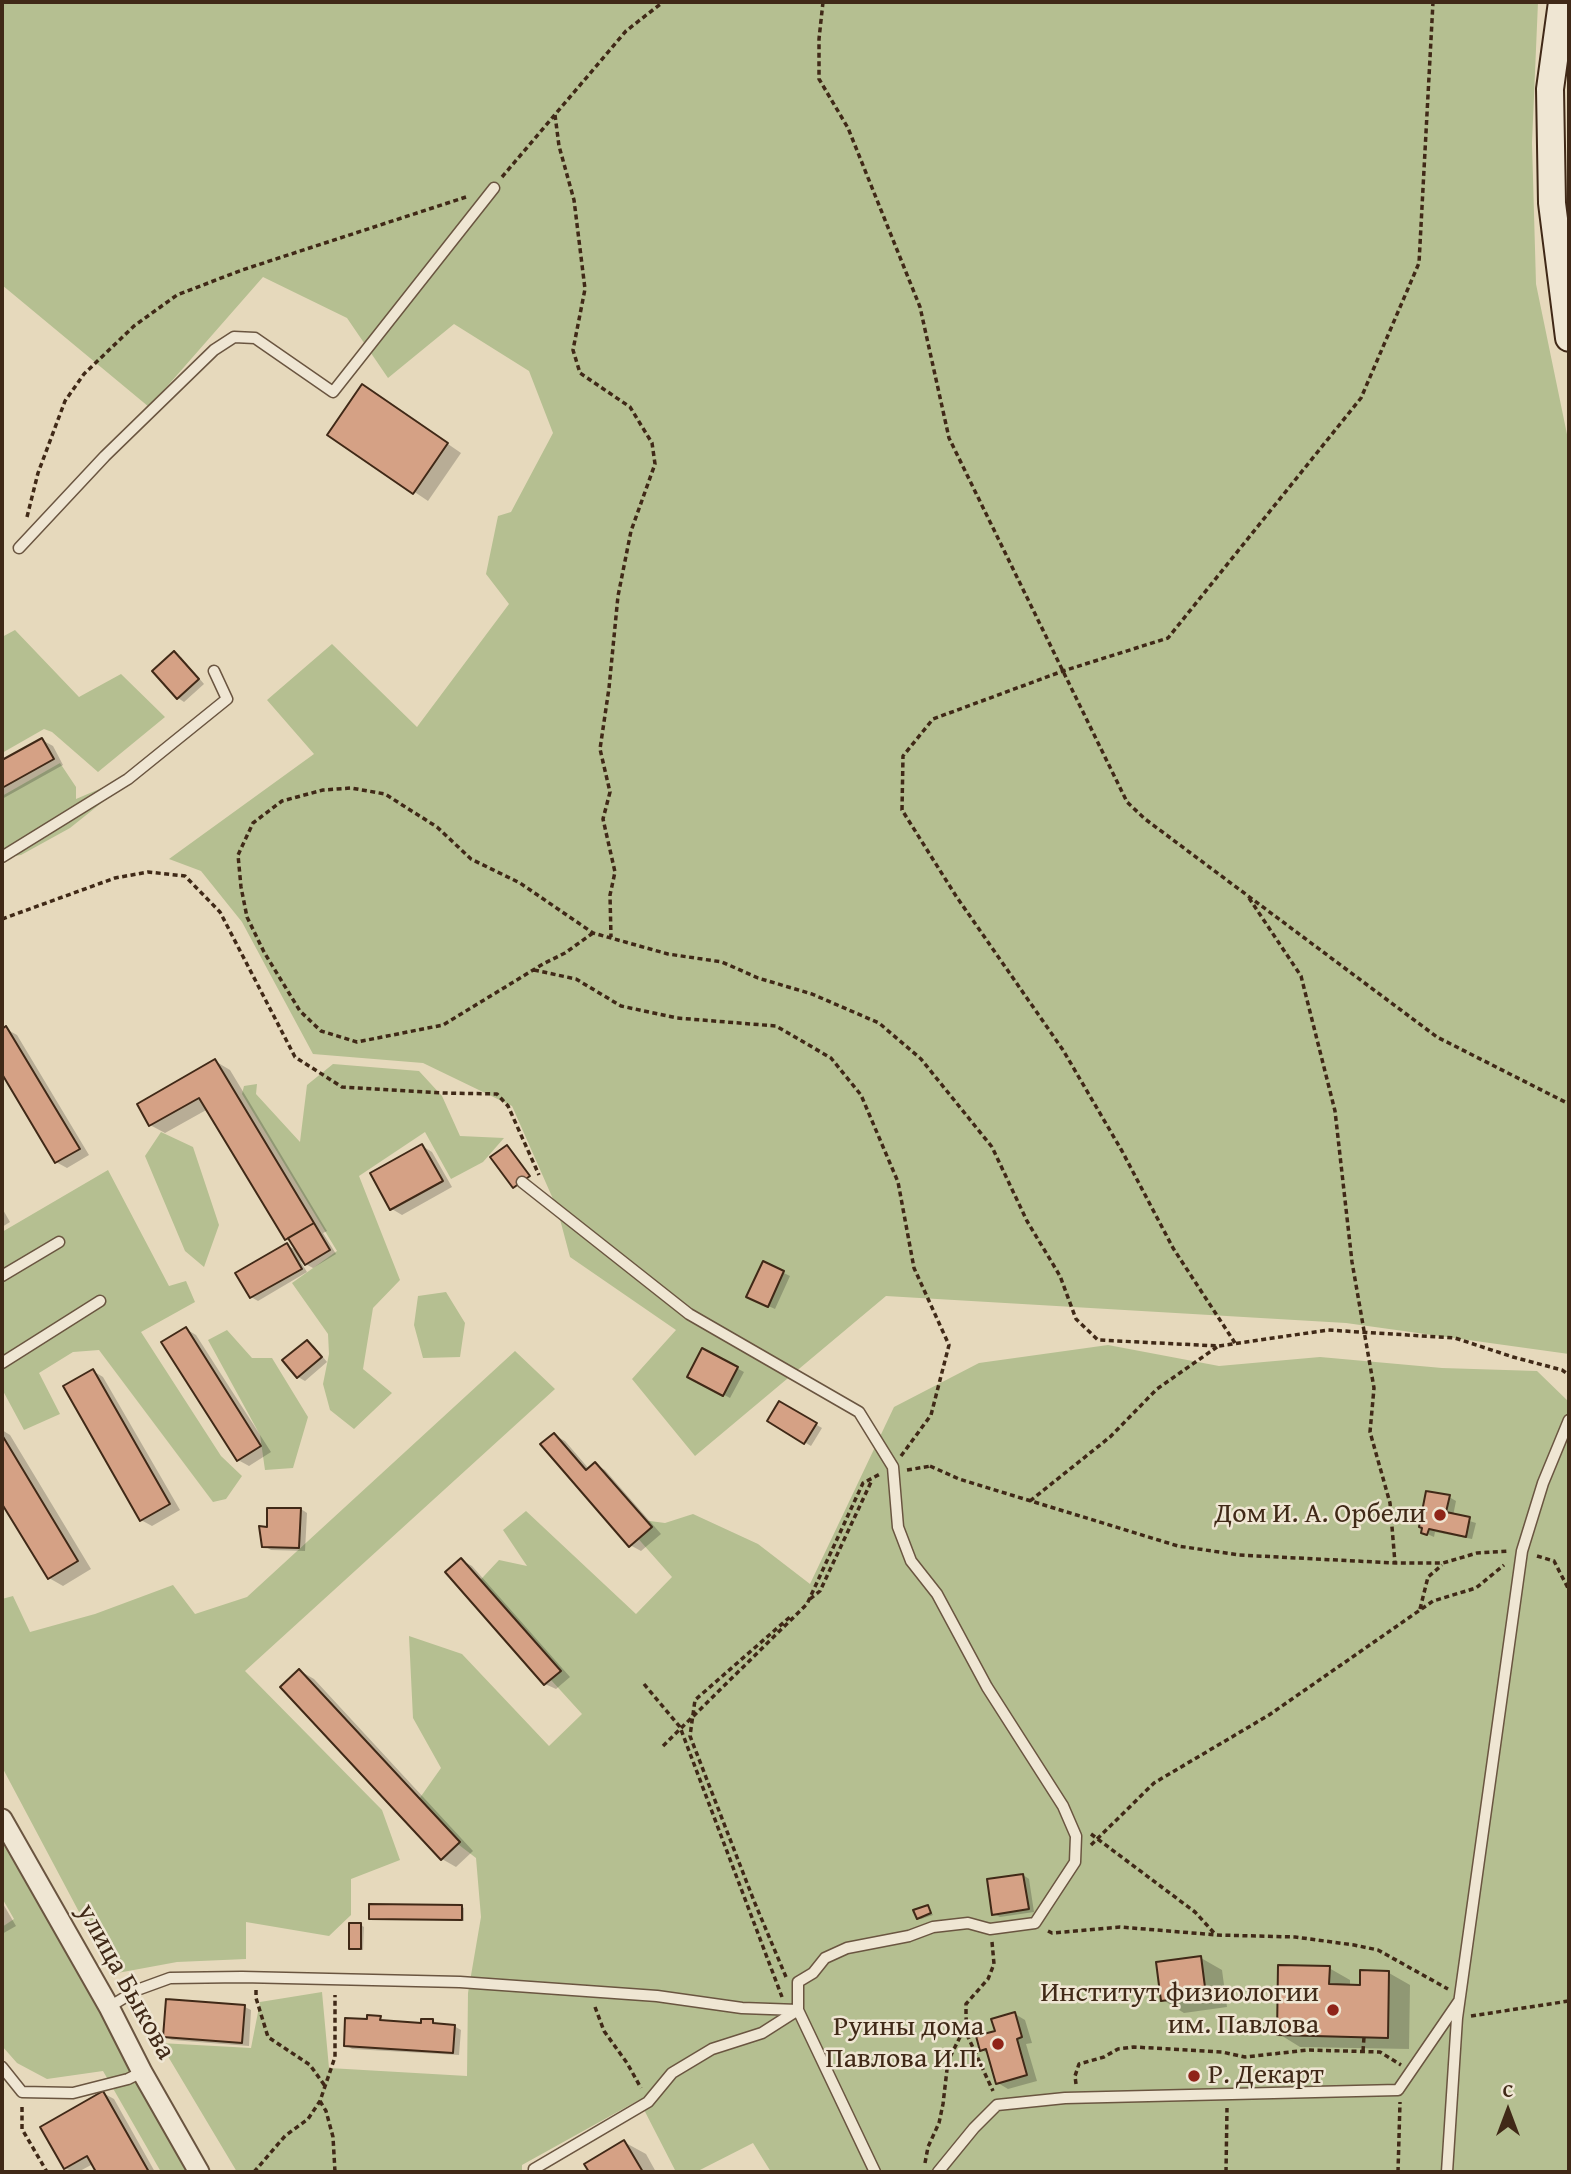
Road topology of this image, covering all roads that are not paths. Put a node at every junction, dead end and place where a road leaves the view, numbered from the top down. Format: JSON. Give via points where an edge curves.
{"nodes":[{"id":1,"x":1562,"y":2,"type":"edge"},
{"id":2,"x":494,"y":188,"type":"road end"},
{"id":3,"x":1569,"y":338,"type":"edge"},
{"id":4,"x":19,"y":548,"type":"road end"},
{"id":5,"x":214,"y":671,"type":"dead end"},
{"id":6,"x":2,"y":857,"type":"edge"},
{"id":7,"x":522,"y":1182,"type":"dead end"},
{"id":8,"x":59,"y":1242,"type":"dead end"},
{"id":9,"x":2,"y":1276,"type":"edge"},
{"id":10,"x":100,"y":1301,"type":"dead end"},
{"id":11,"x":2,"y":1363,"type":"edge"},
{"id":12,"x":1569,"y":1420,"type":"edge"},
{"id":13,"x":2,"y":1819,"type":"edge"},
{"id":14,"x":1461,"y":1997,"type":"junction"},
{"id":15,"x":797,"y":2006,"type":"junction"},
{"id":16,"x":109,"y":2007,"type":"junction"},
{"id":17,"x":2,"y":2067,"type":"edge"},
{"id":18,"x":142,"y":2072,"type":"junction"},
{"id":19,"x":199,"y":2172,"type":"edge"},
{"id":20,"x":534,"y":2172,"type":"edge"},
{"id":21,"x":874,"y":2172,"type":"edge"},
{"id":22,"x":938,"y":2172,"type":"edge"},
{"id":23,"x":1447,"y":2172,"type":"edge"}],
"edges":[{"from":1,"to":3,"type":"main road","via":[[1550,89],[1552,203]]},
{"from":2,"to":4,"type":"lane","via":[[333,392],[255,338],[234,337],[214,350],[105,456]]},
{"from":5,"to":6,"type":"lane","via":[[227,699],[128,779]]},
{"from":7,"to":15,"type":"lane","via":[[689,1314],[859,1412],[894,1469],[898,1527],[911,1561],[937,1594],[987,1687],[1063,1806],[1076,1836],[1074,1862],[1035,1923],[990,1929],[968,1923],[933,1927],[847,1948],[825,1958],[798,1982]]},
{"from":8,"to":9,"type":"lane"},
{"from":10,"to":11,"type":"lane"},
{"from":12,"to":14,"type":"lane","via":[[1522,1550]]},
{"from":13,"to":16,"type":"street","name":"улица Быкова"},
{"from":14,"to":22,"type":"lane","via":[[1398,2090],[1076,2098],[997,2105]]},
{"from":14,"to":23,"type":"lane"},
{"from":15,"to":16,"type":"lane","via":[[742,2008],[657,1996],[460,1982],[256,1977],[170,1978]]},
{"from":15,"to":20,"type":"lane","via":[[762,2033],[712,2049],[672,2073],[648,2102]]},
{"from":15,"to":21,"type":"lane"},
{"from":16,"to":18,"type":"street","name":"улица Быкова"},
{"from":17,"to":18,"type":"lane","via":[[22,2092],[73,2093]]},
{"from":18,"to":19,"type":"street","name":"улица Быкова"}]}
